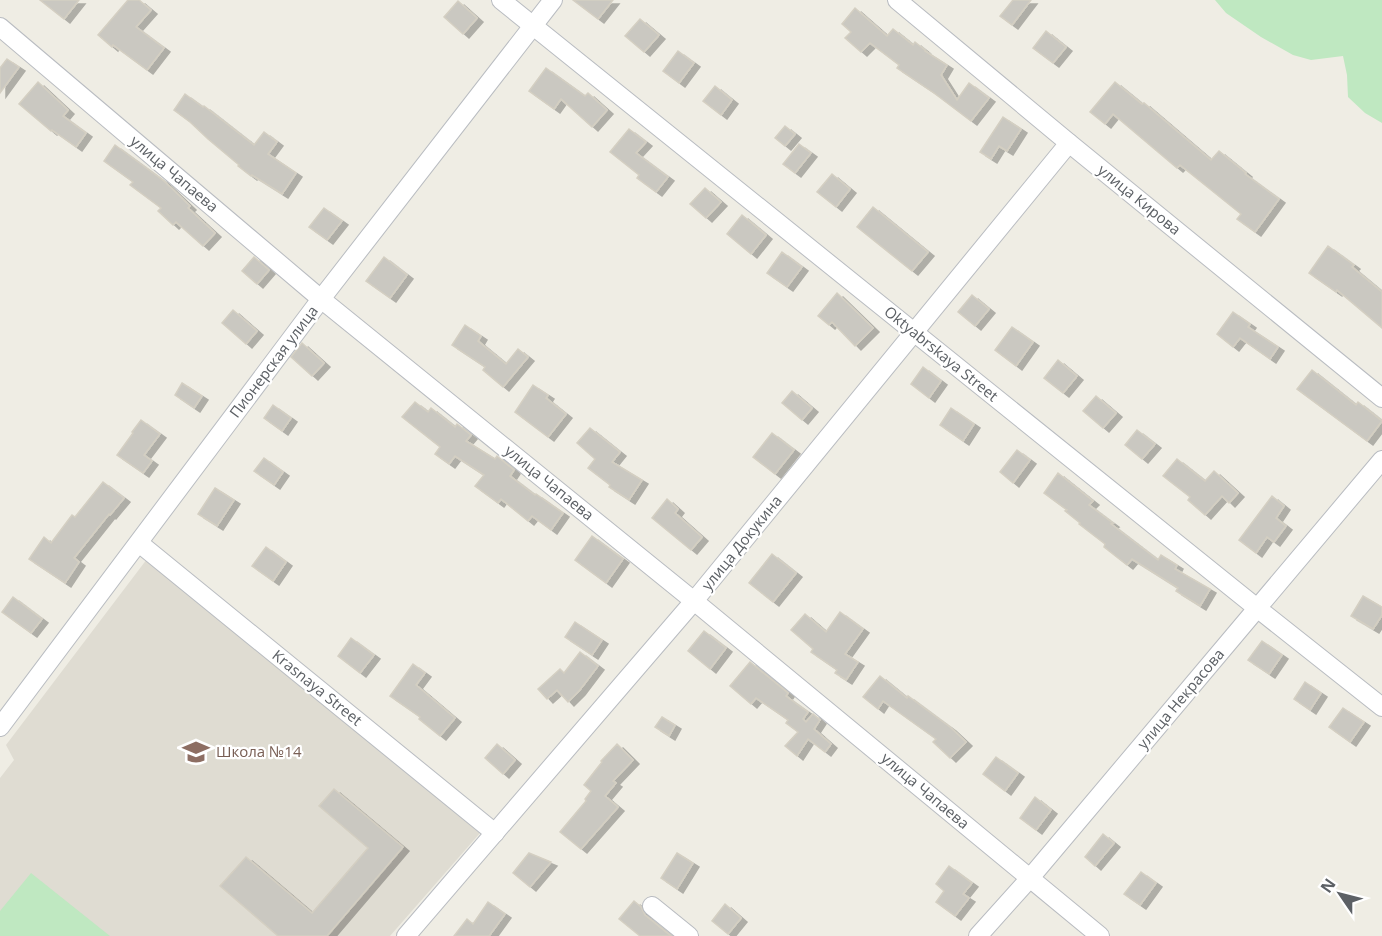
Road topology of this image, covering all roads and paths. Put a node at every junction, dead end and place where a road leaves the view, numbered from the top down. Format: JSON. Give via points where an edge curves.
{"nodes":[{"id":1,"x":501,"y":0,"type":"edge"},
{"id":2,"x":553,"y":0,"type":"edge"},
{"id":3,"x":897,"y":0,"type":"edge"},
{"id":4,"x":533,"y":25,"type":"junction"},
{"id":5,"x":0,"y":27,"type":"edge"},
{"id":6,"x":1069,"y":143,"type":"junction"},
{"id":7,"x":321,"y":298,"type":"junction"},
{"id":8,"x":914,"y":332,"type":"junction"},
{"id":9,"x":1382,"y":398,"type":"edge"},
{"id":10,"x":1382,"y":460,"type":"edge"},
{"id":11,"x":139,"y":543,"type":"junction"},
{"id":12,"x":694,"y":601,"type":"junction"},
{"id":13,"x":1257,"y":608,"type":"junction"},
{"id":14,"x":1382,"y":707,"type":"edge"},
{"id":15,"x":0,"y":728,"type":"edge"},
{"id":16,"x":495,"y":833,"type":"junction"},
{"id":17,"x":1030,"y":878,"type":"junction"},
{"id":18,"x":652,"y":906,"type":"dead end"},
{"id":19,"x":406,"y":936,"type":"edge"},
{"id":20,"x":689,"y":936,"type":"edge"},
{"id":21,"x":978,"y":936,"type":"edge"},
{"id":22,"x":1100,"y":936,"type":"edge"}],
"edges":[{"from":1,"to":4,"type":"street","name":"Oktyabrskaya Street"},
{"from":2,"to":4,"type":"street","name":"Пионерская улица"},
{"from":3,"to":6,"type":"street","name":"улица Кирова"},
{"from":4,"to":7,"type":"street","name":"Пионерская улица"},
{"from":4,"to":8,"type":"street","name":"Oktyabrskaya Street"},
{"from":5,"to":7,"type":"street","name":"улица Чапаева"},
{"from":6,"to":8,"type":"street","name":"улица Докукина"},
{"from":6,"to":9,"type":"street","name":"улица Кирова"},
{"from":7,"to":11,"type":"street","name":"Пионерская улица"},
{"from":7,"to":12,"type":"street","name":"улица Чапаева"},
{"from":8,"to":12,"type":"street","name":"улица Докукина"},
{"from":8,"to":13,"type":"street","name":"Oktyabrskaya Street"},
{"from":10,"to":13,"type":"street","name":"улица Некрасова"},
{"from":11,"to":15,"type":"street","name":"Пионерская улица"},
{"from":11,"to":16,"type":"street","name":"Krasnaya Street"},
{"from":12,"to":16,"type":"street","name":"улица Докукина"},
{"from":12,"to":17,"type":"street","name":"улица Чапаева"},
{"from":13,"to":14,"type":"street","name":"Oktyabrskaya Street"},
{"from":13,"to":17,"type":"street","name":"улица Некрасова"},
{"from":16,"to":19,"type":"street","name":"улица Докукина"},
{"from":17,"to":21,"type":"street","name":"улица Некрасова"},
{"from":17,"to":22,"type":"street","name":"улица Чапаева"},
{"from":18,"to":20,"type":"street"}]}
